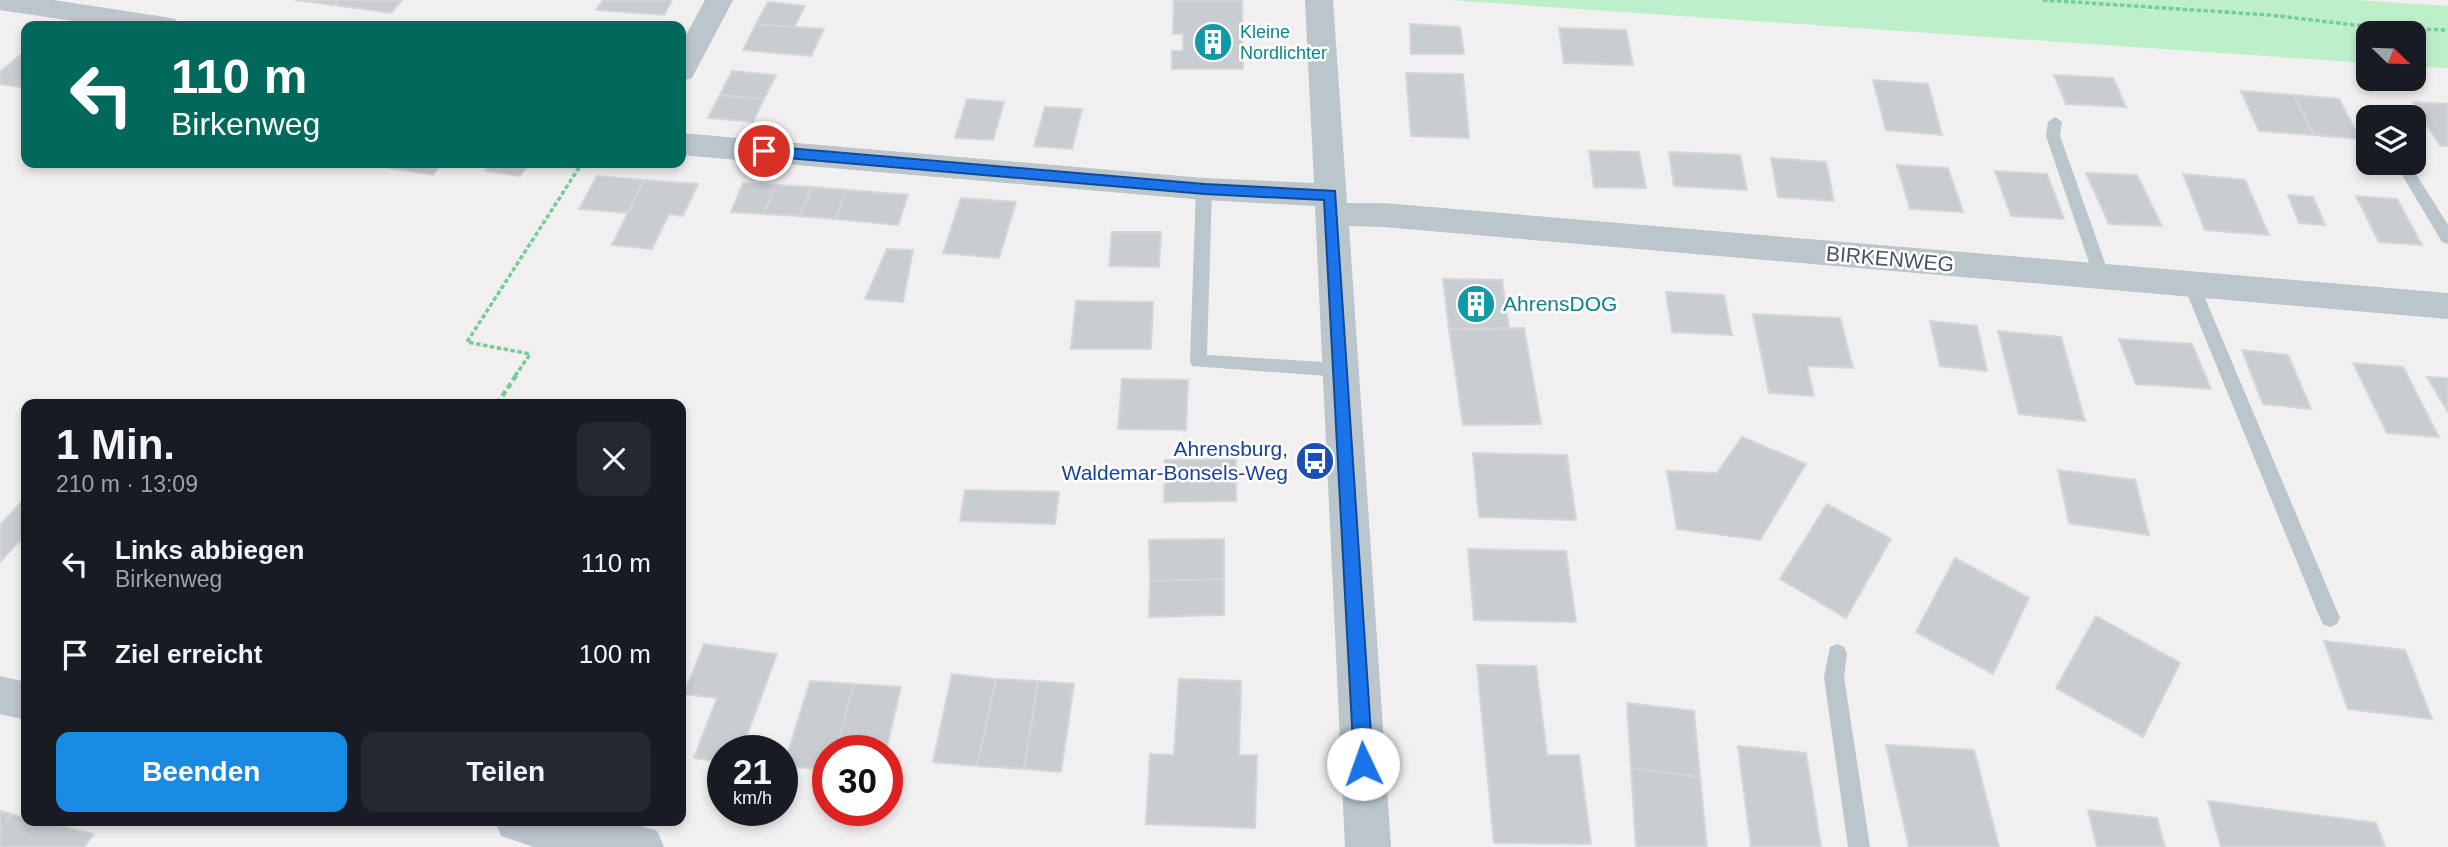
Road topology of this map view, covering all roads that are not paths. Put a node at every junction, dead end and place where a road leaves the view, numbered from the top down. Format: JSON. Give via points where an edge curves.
{"nodes":[{"id":1,"x":719,"y":0,"type":"edge"},
{"id":2,"x":1319,"y":0,"type":"edge"},
{"id":3,"x":0,"y":1,"type":"edge"},
{"id":4,"x":132,"y":21,"type":"edge"},
{"id":5,"x":686,"y":62,"type":"edge"},
{"id":6,"x":2054,"y":122,"type":"dead end"},
{"id":7,"x":686,"y":144,"type":"edge"},
{"id":8,"x":2409,"y":175,"type":"edge"},
{"id":9,"x":1205,"y":189,"type":"junction"},
{"id":10,"x":1331,"y":204,"type":"junction"},
{"id":11,"x":2448,"y":238,"type":"edge"},
{"id":12,"x":2102,"y":276,"type":"junction"},
{"id":13,"x":2191,"y":284,"type":"junction"},
{"id":14,"x":2448,"y":306,"type":"edge"},
{"id":15,"x":1341,"y":370,"type":"junction"},
{"id":16,"x":2330,"y":618,"type":"dead end"},
{"id":17,"x":1837,"y":653,"type":"dead end"},
{"id":18,"x":0,"y":695,"type":"edge"},
{"id":19,"x":21,"y":700,"type":"edge"},
{"id":20,"x":538,"y":826,"type":"edge"},
{"id":21,"x":641,"y":847,"type":"edge"},
{"id":22,"x":1368,"y":847,"type":"edge"},
{"id":23,"x":1859,"y":847,"type":"edge"}],
"edges":[{"from":1,"to":5,"type":"street"},
{"from":2,"to":10,"type":"street"},
{"from":3,"to":4,"type":"street"},
{"from":6,"to":12,"type":"lane","via":[[2053,136]]},
{"from":7,"to":9,"type":"street","name":"BIRKENWEG"},
{"from":8,"to":11,"type":"lane"},
{"from":9,"to":10,"type":"street","name":"BIRKENWEG"},
{"from":9,"to":15,"type":"lane","via":[[1198,361]]},
{"from":10,"to":12,"type":"street","name":"BIRKENWEG","via":[[1383,215]]},
{"from":10,"to":15,"type":"street"},
{"from":12,"to":13,"type":"street","name":"BIRKENWEG"},
{"from":13,"to":14,"type":"street","name":"BIRKENWEG"},
{"from":13,"to":16,"type":"lane"},
{"from":15,"to":22,"type":"street"},
{"from":17,"to":23,"type":"lane","via":[[1834,677]]},
{"from":18,"to":19,"type":"street"},
{"from":20,"to":21,"type":"street"}]}
